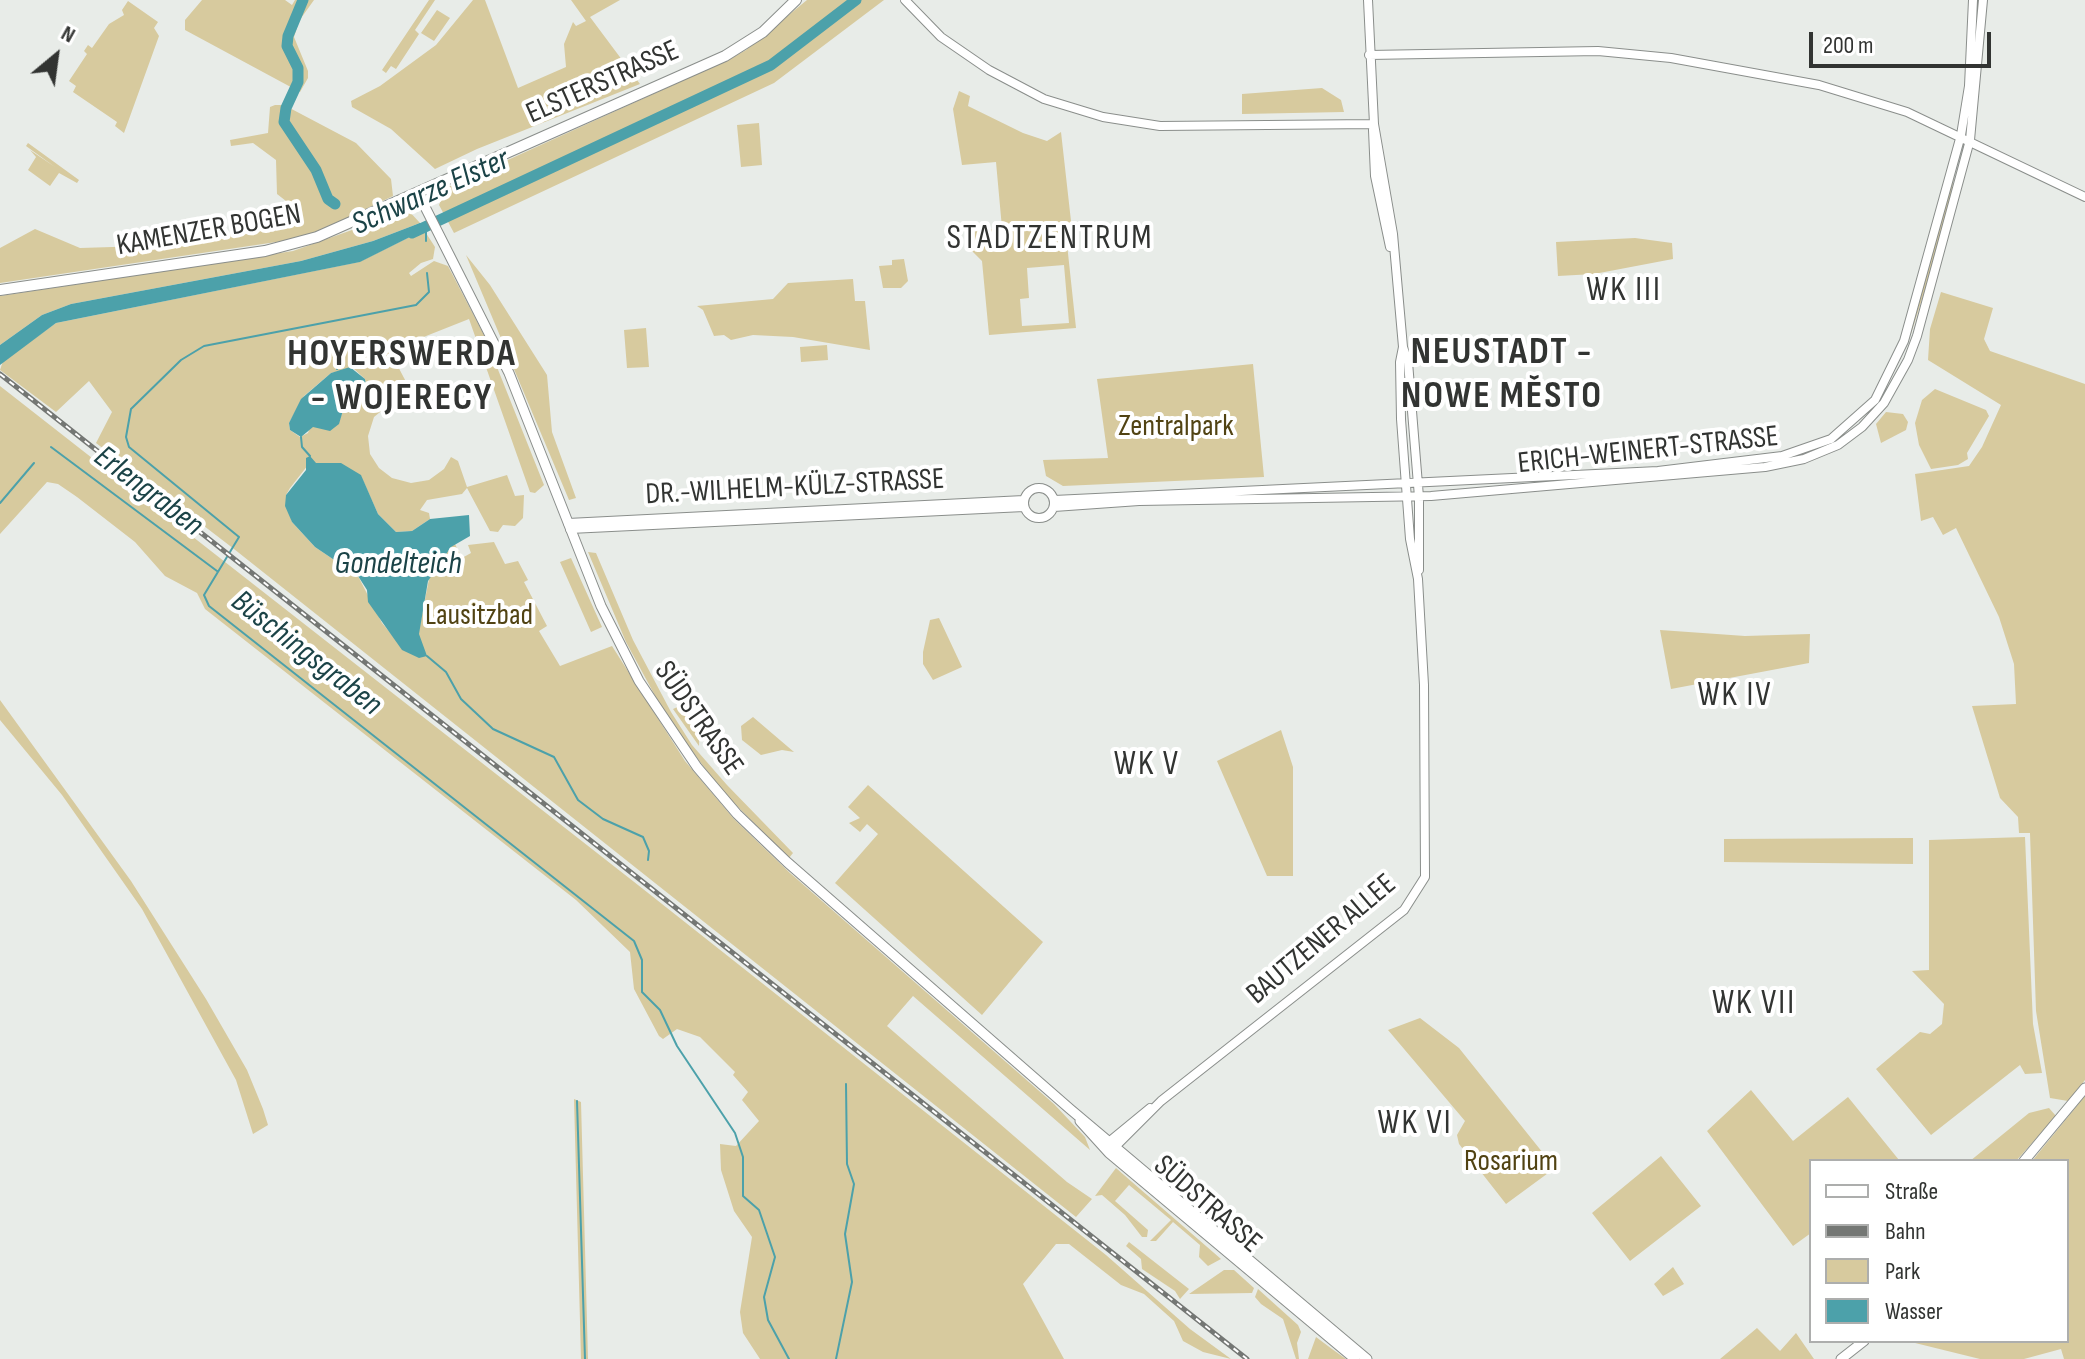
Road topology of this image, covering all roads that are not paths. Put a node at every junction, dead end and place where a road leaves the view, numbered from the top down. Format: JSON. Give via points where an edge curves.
{"nodes":[{"id":1,"x":796,"y":0,"type":"edge"},
{"id":2,"x":905,"y":0,"type":"edge"},
{"id":3,"x":1368,"y":0,"type":"edge"},
{"id":4,"x":1973,"y":0,"type":"edge"},
{"id":5,"x":1983,"y":0,"type":"edge"},
{"id":6,"x":1369,"y":55,"type":"junction"},
{"id":7,"x":1374,"y":124,"type":"junction"},
{"id":8,"x":1966,"y":137,"type":"junction"},
{"id":9,"x":418,"y":193,"type":"junction"},
{"id":10,"x":2085,"y":197,"type":"edge"},
{"id":11,"x":0,"y":290,"type":"edge"},
{"id":12,"x":1403,"y":347,"type":"junction"},
{"id":13,"x":1418,"y":484,"type":"junction"},
{"id":14,"x":1407,"y":485,"type":"junction"},
{"id":15,"x":1408,"y":497,"type":"junction"},
{"id":16,"x":1419,"y":497,"type":"junction"},
{"id":17,"x":1024,"y":504,"type":"junction"},
{"id":18,"x":1054,"y":504,"type":"junction"},
{"id":19,"x":569,"y":526,"type":"junction"},
{"id":20,"x":1418,"y":579,"type":"junction"},
{"id":21,"x":2085,"y":1088,"type":"edge"},
{"id":22,"x":1110,"y":1146,"type":"junction"},
{"id":23,"x":2026,"y":1159,"type":"edge"},
{"id":24,"x":1322,"y":1328,"type":"junction"},
{"id":25,"x":1861,"y":1343,"type":"edge"},
{"id":26,"x":1355,"y":1359,"type":"edge"},
{"id":27,"x":1367,"y":1359,"type":"edge"},
{"id":28,"x":1841,"y":1359,"type":"edge"}],
"edges":[{"from":1,"to":9,"type":"main road","name":"ELSTERSTRASSE","via":[[763,32],[725,56]]},
{"from":2,"to":7,"type":"street","via":[[973,61],[1074,110],[1160,126]]},
{"from":3,"to":6,"type":"street","name":"BAUTZENER ALLEE"},
{"from":4,"to":8,"type":"street"},
{"from":5,"to":8,"type":"street"},
{"from":6,"to":7,"type":"street","name":"BAUTZENER ALLEE"},
{"from":6,"to":8,"type":"street","via":[[1598,51],[1658,56],[1845,92]]},
{"from":7,"to":12,"type":"street","name":"BAUTZENER ALLEE"},
{"from":8,"to":10,"type":"street"},
{"from":8,"to":13,"type":"street","name":"ERICH-WEINERT-STRASSE","via":[[1899,356],[1875,400],[1837,435],[1799,452],[1705,466]]},
{"from":8,"to":16,"type":"street","name":"ERICH-WEINERT-STRASSE","via":[[1908,360],[1884,403],[1850,437],[1804,459],[1765,467]]},
{"from":9,"to":11,"type":"main road","name":"KAMENZER BOGEN","via":[[293,245]]},
{"from":9,"to":19,"type":"main road","name":"SÜDSTRASSE","via":[[509,373]]},
{"from":12,"to":13,"type":"street","name":"BAUTZENER ALLEE"},
{"from":12,"to":14,"type":"street","name":"BAUTZENER ALLEE","via":[[1400,384]]},
{"from":13,"to":14,"type":"street","name":"ERICH-WEINERT-STRASSE"},
{"from":13,"to":16,"type":"street","name":"BAUTZENER ALLEE"},
{"from":14,"to":15,"type":"street","name":"BAUTZENER ALLEE"},
{"from":14,"to":18,"type":"street","name":"DR.-WILHELM-KÜLZ-STRASSE"},
{"from":15,"to":16,"type":"street","name":"ERICH-WEINERT-STRASSE"},
{"from":15,"to":18,"type":"street","name":"DR.-WILHELM-KÜLZ-STRASSE"},
{"from":15,"to":20,"type":"street","name":"BAUTZENER ALLEE"},
{"from":16,"to":20,"type":"street","name":"BAUTZENER ALLEE"},
{"from":17,"to":18,"type":"street","name":"DR.-WILHELM-KÜLZ-STRASSE","via":[[1030,516],[1041,519]]},
{"from":17,"to":18,"type":"street","name":"DR.-WILHELM-KÜLZ-STRASSE","via":[[1029,492],[1038,488],[1049,491]]},
{"from":17,"to":19,"type":"street","name":"DR.-WILHELM-KÜLZ-STRASSE"},
{"from":19,"to":22,"type":"main road","name":"SÜDSTRASSE","via":[[639,681],[719,793],[787,862]]},
{"from":20,"to":22,"type":"street","name":"BAUTZENER ALLEE","via":[[1427,867],[1422,886],[1404,910]]},
{"from":21,"to":23,"type":"main road"},
{"from":22,"to":24,"type":"main road","name":"SÜDSTRASSE"},
{"from":24,"to":26,"type":"main road"},
{"from":24,"to":27,"type":"main road"},
{"from":25,"to":28,"type":"main road"}]}
